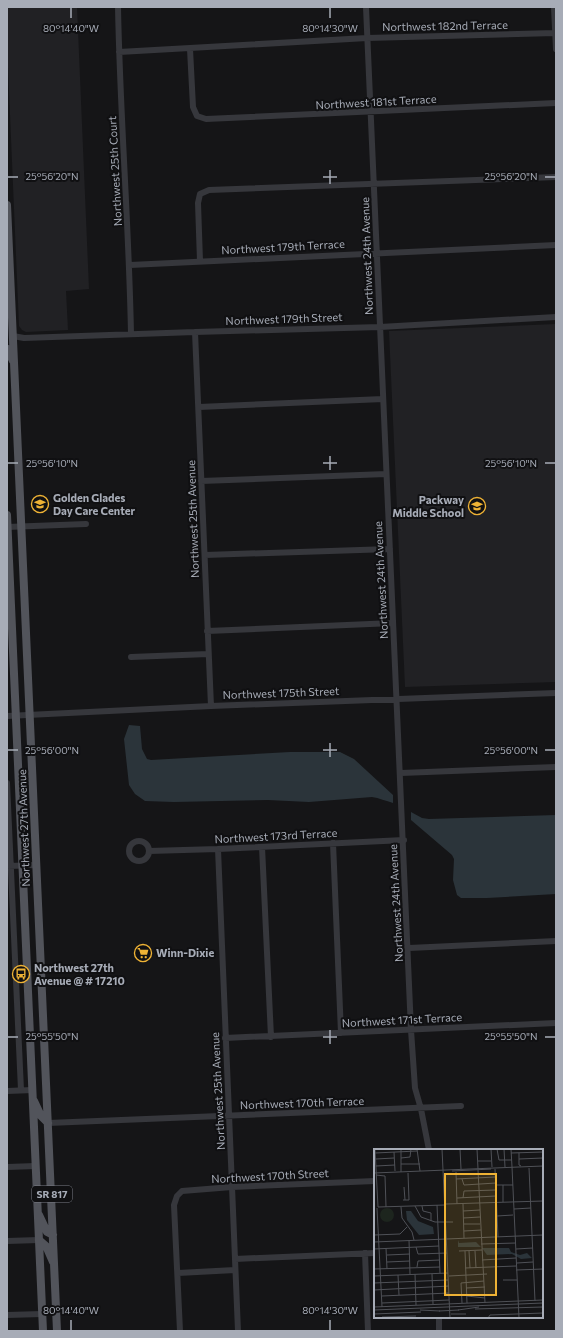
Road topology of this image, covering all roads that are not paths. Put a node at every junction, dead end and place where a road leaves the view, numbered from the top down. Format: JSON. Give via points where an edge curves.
{"nodes":[{"id":1,"x":118,"y":7,"type":"edge"},
{"id":2,"x":366,"y":7,"type":"edge"},
{"id":3,"x":554,"y":7,"type":"edge"},
{"id":4,"x":555,"y":34,"type":"edge"},
{"id":5,"x":367,"y":38,"type":"junction"},
{"id":6,"x":190,"y":49,"type":"junction"},
{"id":7,"x":556,"y":49,"type":"edge"},
{"id":8,"x":119,"y":52,"type":"junction"},
{"id":9,"x":556,"y":103,"type":"edge"},
{"id":10,"x":371,"y":112,"type":"junction"},
{"id":11,"x":556,"y":177,"type":"edge"},
{"id":12,"x":374,"y":183,"type":"junction"},
{"id":13,"x":7,"y":205,"type":"edge"},
{"id":14,"x":556,"y":245,"type":"edge"},
{"id":15,"x":377,"y":253,"type":"junction"},
{"id":16,"x":200,"y":261,"type":"junction"},
{"id":17,"x":130,"y":265,"type":"junction"},
{"id":18,"x":556,"y":317,"type":"edge"},
{"id":19,"x":380,"y":327,"type":"junction"},
{"id":20,"x":195,"y":332,"type":"junction"},
{"id":21,"x":131,"y":334,"type":"junction"},
{"id":22,"x":10,"y":335,"type":"edge"},
{"id":23,"x":7,"y":349,"type":"edge"},
{"id":24,"x":14,"y":363,"type":"junction"},
{"id":25,"x":383,"y":399,"type":"junction"},
{"id":26,"x":199,"y":407,"type":"junction"},
{"id":27,"x":386,"y":474,"type":"junction"},
{"id":28,"x":201,"y":481,"type":"junction"},
{"id":29,"x":7,"y":515,"type":"edge"},
{"id":30,"x":86,"y":524,"type":"dead end"},
{"id":31,"x":7,"y":527,"type":"edge"},
{"id":32,"x":22,"y":527,"type":"junction"},
{"id":33,"x":390,"y":549,"type":"junction"},
{"id":34,"x":205,"y":555,"type":"junction"},
{"id":35,"x":393,"y":623,"type":"junction"},
{"id":36,"x":207,"y":631,"type":"junction"},
{"id":37,"x":208,"y":654,"type":"junction"},
{"id":38,"x":131,"y":657,"type":"dead end"},
{"id":39,"x":556,"y":693,"type":"edge"},
{"id":40,"x":397,"y":699,"type":"junction"},
{"id":41,"x":211,"y":706,"type":"junction"},
{"id":42,"x":30,"y":715,"type":"junction"},
{"id":43,"x":11,"y":716,"type":"edge"},
{"id":44,"x":556,"y":767,"type":"edge"},
{"id":45,"x":401,"y":774,"type":"junction"},
{"id":46,"x":7,"y":783,"type":"edge"},
{"id":47,"x":404,"y":840,"type":"junction"},
{"id":48,"x":333,"y":843,"type":"junction"},
{"id":49,"x":262,"y":846,"type":"junction"},
{"id":50,"x":218,"y":849,"type":"junction"},
{"id":51,"x":149,"y":851,"type":"dead end"},
{"id":52,"x":37,"y":865,"type":"junction"},
{"id":53,"x":9,"y":866,"type":"edge"},
{"id":54,"x":22,"y":866,"type":"junction"},
{"id":55,"x":556,"y":941,"type":"edge"},
{"id":56,"x":409,"y":948,"type":"junction"},
{"id":57,"x":28,"y":994,"type":"junction"},
{"id":58,"x":43,"y":994,"type":"junction"},
{"id":59,"x":556,"y":1023,"type":"edge"},
{"id":60,"x":411,"y":1030,"type":"junction"},
{"id":61,"x":341,"y":1034,"type":"junction"},
{"id":62,"x":271,"y":1037,"type":"junction"},
{"id":63,"x":225,"y":1038,"type":"junction"},
{"id":64,"x":21,"y":1090,"type":"junction"},
{"id":65,"x":7,"y":1091,"type":"edge"},
{"id":66,"x":33,"y":1094,"type":"junction"},
{"id":67,"x":461,"y":1106,"type":"dead end"},
{"id":68,"x":421,"y":1109,"type":"junction"},
{"id":69,"x":229,"y":1116,"type":"junction"},
{"id":70,"x":48,"y":1124,"type":"junction"},
{"id":71,"x":429,"y":1149,"type":"edge"},
{"id":72,"x":36,"y":1166,"type":"junction"},
{"id":73,"x":7,"y":1167,"type":"edge"},
{"id":74,"x":374,"y":1181,"type":"edge"},
{"id":75,"x":232,"y":1187,"type":"junction"},
{"id":76,"x":38,"y":1212,"type":"junction"},
{"id":77,"x":53,"y":1235,"type":"junction"},
{"id":78,"x":39,"y":1240,"type":"junction"},
{"id":79,"x":7,"y":1241,"type":"edge"},
{"id":80,"x":374,"y":1252,"type":"edge"},
{"id":81,"x":365,"y":1253,"type":"junction"},
{"id":82,"x":235,"y":1259,"type":"junction"},
{"id":83,"x":54,"y":1264,"type":"junction"},
{"id":84,"x":235,"y":1270,"type":"junction"},
{"id":85,"x":178,"y":1274,"type":"junction"},
{"id":86,"x":42,"y":1314,"type":"junction"},
{"id":87,"x":7,"y":1315,"type":"edge"},
{"id":88,"x":439,"y":1318,"type":"edge"},
{"id":89,"x":43,"y":1331,"type":"edge"},
{"id":90,"x":57,"y":1331,"type":"edge"},
{"id":91,"x":180,"y":1331,"type":"edge"},
{"id":92,"x":238,"y":1331,"type":"edge"},
{"id":93,"x":368,"y":1331,"type":"edge"},
{"id":94,"x":439,"y":1331,"type":"edge"}],
"edges":[{"from":1,"to":8,"type":"street","name":"Northwest 25th Court"},
{"from":2,"to":5,"type":"street","name":"Northwest 24th Avenue"},
{"from":3,"to":4,"type":"street"},
{"from":4,"to":5,"type":"street","name":"Northwest 182nd Terrace"},
{"from":4,"to":7,"type":"street"},
{"from":5,"to":6,"type":"street","name":"Northwest 182nd Terrace"},
{"from":5,"to":10,"type":"street","name":"Northwest 24th Avenue"},
{"from":6,"to":8,"type":"street","name":"Northwest 182nd Terrace"},
{"from":6,"to":10,"type":"street","name":"Northwest 181st Terrace","via":[[193,107],[197,116],[206,119]]},
{"from":8,"to":17,"type":"street","name":"Northwest 25th Court"},
{"from":9,"to":10,"type":"street","name":"Northwest 181st Terrace"},
{"from":10,"to":12,"type":"street","name":"Northwest 24th Avenue"},
{"from":11,"to":12,"type":"street"},
{"from":12,"to":15,"type":"street","name":"Northwest 24th Avenue"},
{"from":12,"to":16,"type":"street","via":[[210,190],[200,194]]},
{"from":13,"to":22,"type":"main road","name":"Northwest 27th Avenue","number":"SR 817"},
{"from":14,"to":15,"type":"street","name":"Northwest 179th Terrace"},
{"from":15,"to":16,"type":"street","name":"Northwest 179th Terrace"},
{"from":15,"to":19,"type":"street","name":"Northwest 24th Avenue"},
{"from":16,"to":17,"type":"street","name":"Northwest 179th Terrace"},
{"from":17,"to":21,"type":"street","name":"Northwest 25th Court"},
{"from":18,"to":19,"type":"street","name":"Northwest 179th Street"},
{"from":19,"to":20,"type":"street","name":"Northwest 179th Street"},
{"from":19,"to":25,"type":"street","name":"Northwest 24th Avenue"},
{"from":20,"to":21,"type":"street","name":"Northwest 179th Street"},
{"from":20,"to":26,"type":"street","name":"Northwest 25th Avenue"},
{"from":21,"to":22,"type":"street","name":"Northwest 179th Street","via":[[24,338]]},
{"from":22,"to":24,"type":"main road","name":"Northwest 27th Avenue","number":"SR 817"},
{"from":23,"to":24,"type":"main road"},
{"from":24,"to":32,"type":"main road","name":"Northwest 27th Avenue","number":"SR 817"},
{"from":25,"to":26,"type":"street"},
{"from":25,"to":27,"type":"street","name":"Northwest 24th Avenue"},
{"from":26,"to":28,"type":"street","name":"Northwest 25th Avenue"},
{"from":27,"to":28,"type":"street"},
{"from":27,"to":33,"type":"street","name":"Northwest 24th Avenue"},
{"from":28,"to":34,"type":"street","name":"Northwest 25th Avenue"},
{"from":29,"to":31,"type":"main road","name":"Northwest 27th Avenue","number":"SR 817"},
{"from":30,"to":32,"type":"street"},
{"from":31,"to":32,"type":"street"},
{"from":31,"to":43,"type":"main road","name":"Northwest 27th Avenue","number":"SR 817"},
{"from":32,"to":42,"type":"main road","name":"Northwest 27th Avenue","number":"SR 817"},
{"from":33,"to":34,"type":"street"},
{"from":33,"to":35,"type":"street","name":"Northwest 24th Avenue"},
{"from":34,"to":36,"type":"street","name":"Northwest 25th Avenue"},
{"from":35,"to":36,"type":"street"},
{"from":35,"to":40,"type":"street","name":"Northwest 24th Avenue"},
{"from":36,"to":37,"type":"street","name":"Northwest 25th Avenue"},
{"from":37,"to":38,"type":"street"},
{"from":37,"to":41,"type":"street","name":"Northwest 25th Avenue"},
{"from":39,"to":40,"type":"street","name":"Northwest 175th Street"},
{"from":40,"to":41,"type":"street","name":"Northwest 175th Street"},
{"from":40,"to":45,"type":"street","name":"Northwest 24th Avenue"},
{"from":41,"to":42,"type":"street","name":"Northwest 175th Street"},
{"from":42,"to":43,"type":"street","name":"Northwest 175th Street"},
{"from":42,"to":52,"type":"main road","name":"Northwest 27th Avenue","number":"SR 817"},
{"from":43,"to":54,"type":"main road","name":"Northwest 27th Avenue","number":"SR 817"},
{"from":44,"to":45,"type":"street"},
{"from":45,"to":47,"type":"street","name":"Northwest 24th Avenue"},
{"from":46,"to":53,"type":"street"},
{"from":47,"to":48,"type":"street","name":"Northwest 173rd Terrace"},
{"from":47,"to":56,"type":"street","name":"Northwest 24th Avenue"},
{"from":48,"to":49,"type":"street","name":"Northwest 173rd Terrace"},
{"from":48,"to":61,"type":"street"},
{"from":49,"to":50,"type":"street","name":"Northwest 173rd Terrace"},
{"from":49,"to":62,"type":"street"},
{"from":50,"to":51,"type":"street","name":"Northwest 173rd Terrace"},
{"from":50,"to":63,"type":"street","name":"Northwest 25th Avenue"},
{"from":52,"to":54,"type":"street"},
{"from":52,"to":58,"type":"main road","name":"Northwest 27th Avenue","number":"SR 817"},
{"from":53,"to":54,"type":"street"},
{"from":53,"to":64,"type":"street"},
{"from":54,"to":57,"type":"main road","name":"Northwest 27th Avenue","number":"SR 817"},
{"from":55,"to":56,"type":"street"},
{"from":56,"to":60,"type":"street","name":"Northwest 24th Avenue"},
{"from":57,"to":58,"type":"main road"},
{"from":57,"to":66,"type":"main road","name":"Northwest 27th Avenue","number":"SR 817"},
{"from":58,"to":70,"type":"main road","name":"Northwest 27th Avenue","number":"SR 817"},
{"from":59,"to":60,"type":"street","name":"Northwest 171st Terrace"},
{"from":60,"to":61,"type":"street","name":"Northwest 171st Terrace"},
{"from":60,"to":68,"type":"street","name":"Northwest 24th Avenue","via":[[415,1088]]},
{"from":61,"to":62,"type":"street","name":"Northwest 171st Terrace"},
{"from":62,"to":63,"type":"street","name":"Northwest 171st Terrace"},
{"from":63,"to":69,"type":"street","name":"Northwest 25th Avenue"},
{"from":64,"to":65,"type":"street"},
{"from":64,"to":66,"type":"street"},
{"from":66,"to":70,"type":"main road","via":[[41,1116]]},
{"from":66,"to":72,"type":"main road","name":"Northwest 27th Avenue","number":"SR 817"},
{"from":67,"to":68,"type":"street","name":"Northwest 170th Terrace"},
{"from":68,"to":69,"type":"street","name":"Northwest 170th Terrace"},
{"from":68,"to":71,"type":"street","name":"Northwest 24th Avenue"},
{"from":69,"to":70,"type":"street","name":"Northwest 170th Terrace"},
{"from":69,"to":75,"type":"street","name":"Northwest 25th Avenue"},
{"from":70,"to":77,"type":"main road","name":"Northwest 27th Avenue","number":"SR 817"},
{"from":72,"to":73,"type":"street"},
{"from":72,"to":76,"type":"main road","name":"Northwest 27th Avenue","number":"SR 817"},
{"from":74,"to":75,"type":"street","name":"Northwest 170th Street"},
{"from":75,"to":82,"type":"street","name":"Northwest 25th Avenue"},
{"from":75,"to":85,"type":"street","name":"Northwest 170th Street","via":[[182,1191],[177,1196],[174,1205]]},
{"from":76,"to":77,"type":"main road","via":[[47,1232]]},
{"from":76,"to":78,"type":"main road","name":"Northwest 27th Avenue","number":"SR 817"},
{"from":77,"to":83,"type":"main road","name":"Northwest 27th Avenue","number":"SR 817"},
{"from":78,"to":79,"type":"street"},
{"from":78,"to":83,"type":"main road","via":[[46,1246]]},
{"from":78,"to":86,"type":"main road","name":"Northwest 27th Avenue","number":"SR 817"},
{"from":80,"to":81,"type":"street"},
{"from":81,"to":82,"type":"street"},
{"from":81,"to":93,"type":"street"},
{"from":82,"to":84,"type":"street","name":"Northwest 25th Avenue"},
{"from":83,"to":90,"type":"main road","name":"Northwest 27th Avenue","number":"SR 817"},
{"from":84,"to":85,"type":"street"},
{"from":84,"to":92,"type":"street","name":"Northwest 25th Avenue"},
{"from":85,"to":91,"type":"street"},
{"from":86,"to":87,"type":"street"},
{"from":86,"to":89,"type":"main road","name":"Northwest 27th Avenue","number":"SR 817"},
{"from":88,"to":94,"type":"street"}]}
